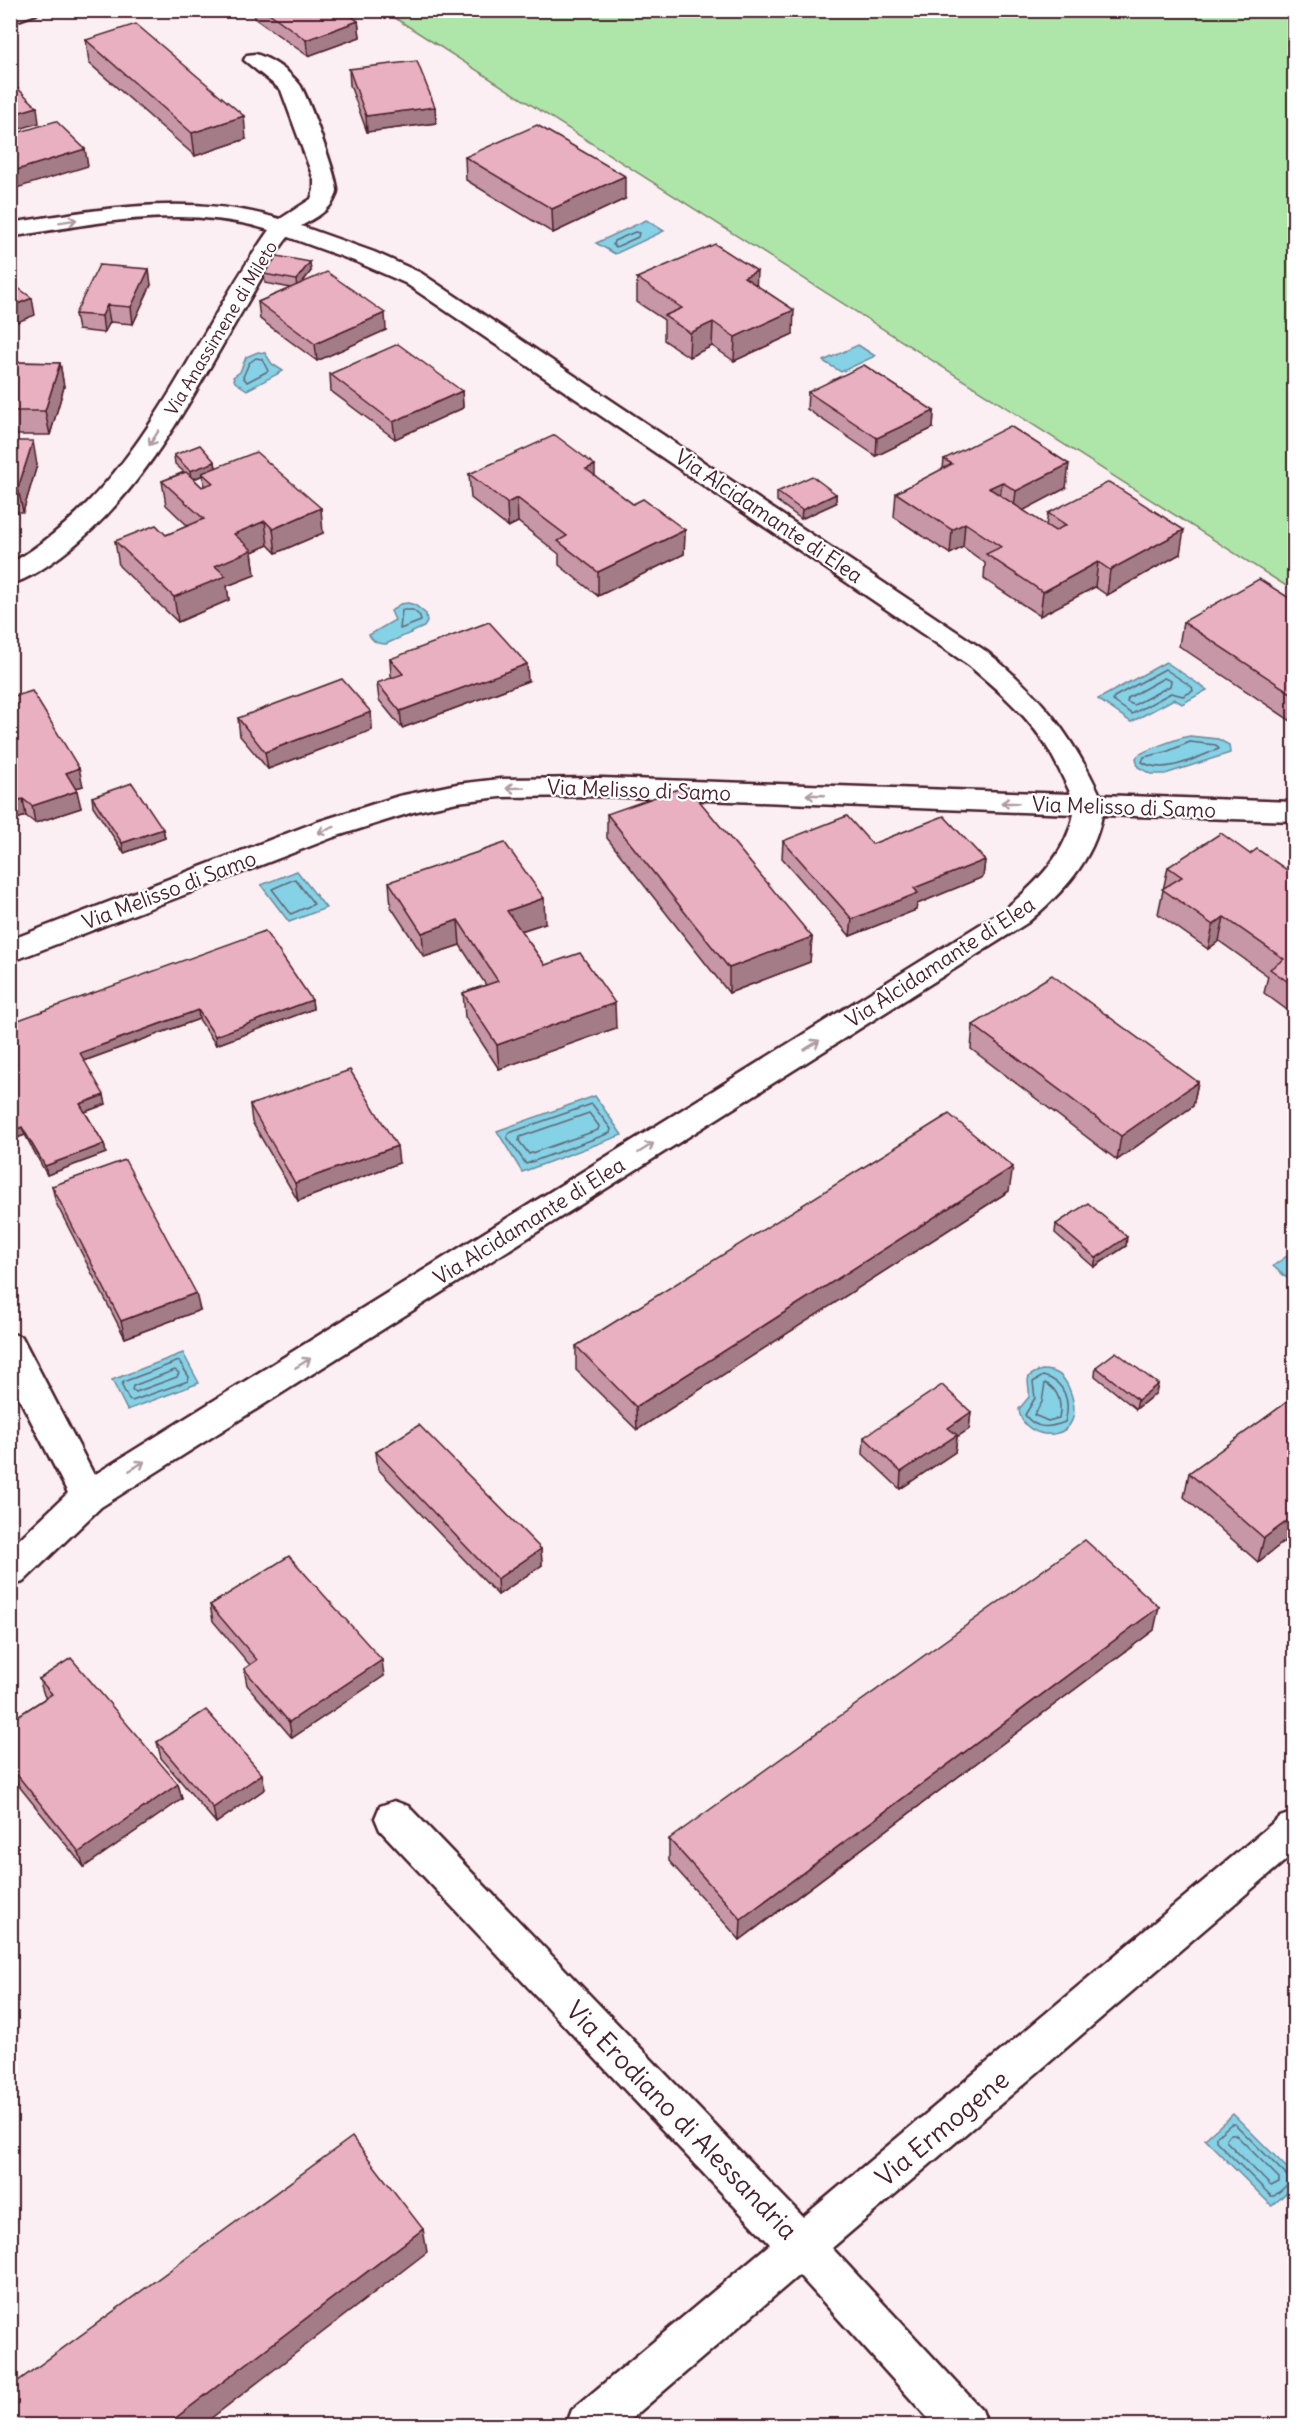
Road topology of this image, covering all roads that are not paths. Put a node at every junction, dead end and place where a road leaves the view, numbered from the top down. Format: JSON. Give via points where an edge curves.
{"nodes":[{"id":1,"x":29,"y":10,"type":"edge"},
{"id":2,"x":10,"y":17,"type":"edge"},
{"id":3,"x":255,"y":60,"type":"dead end"},
{"id":4,"x":284,"y":227,"type":"junction"},
{"id":5,"x":10,"y":230,"type":"edge"},
{"id":6,"x":10,"y":576,"type":"edge"},
{"id":7,"x":1089,"y":806,"type":"junction"},
{"id":8,"x":1294,"y":812,"type":"edge"},
{"id":9,"x":10,"y":952,"type":"edge"},
{"id":10,"x":10,"y":1346,"type":"edge"},
{"id":11,"x":88,"y":1497,"type":"junction"},
{"id":12,"x":10,"y":1571,"type":"edge"},
{"id":13,"x":394,"y":1818,"type":"dead end"},
{"id":14,"x":1294,"y":1829,"type":"edge"},
{"id":15,"x":802,"y":2247,"type":"junction"},
{"id":16,"x":588,"y":2426,"type":"edge"},
{"id":17,"x":966,"y":2426,"type":"edge"}],
"edges":[{"from":1,"to":2,"type":"street"},
{"from":3,"to":4,"type":"street","name":"Via Anassimene di Mileto","via":[[291,88],[325,180],[322,201]]},
{"from":5,"to":4,"type":"street","name":"Via Alcidamante di Elea","one_way":true,"via":[[110,215],[172,211],[228,213]]},
{"from":4,"to":6,"type":"street","name":"Via Anassimene di Mileto","one_way":true,"via":[[129,475],[78,532]]},
{"from":4,"to":7,"type":"street","name":"Via Alcidamante di Elea","via":[[374,259],[430,288],[954,641],[1005,681],[1042,719],[1062,746]]},
{"from":7,"to":8,"type":"street","name":"Via Melisso di Samo"},
{"from":7,"to":9,"type":"street","name":"Via Melisso di Samo","one_way":true,"via":[[574,786],[457,793],[409,803],[324,830]]},
{"from":11,"to":7,"type":"street","name":"Via Alcidamante di Elea","one_way":true,"via":[[1017,916],[1059,877],[1079,843]]},
{"from":10,"to":11,"type":"street"},
{"from":11,"to":12,"type":"street","name":"Via Alcidamante di Elea"},
{"from":13,"to":15,"type":"street","name":"Via Erodiano di Alessandria"},
{"from":14,"to":15,"type":"street","name":"Via Ermogene"},
{"from":15,"to":16,"type":"street","name":"Via Ermogene"},
{"from":15,"to":17,"type":"street","name":"Via Erodiano di Alessandria"}]}
